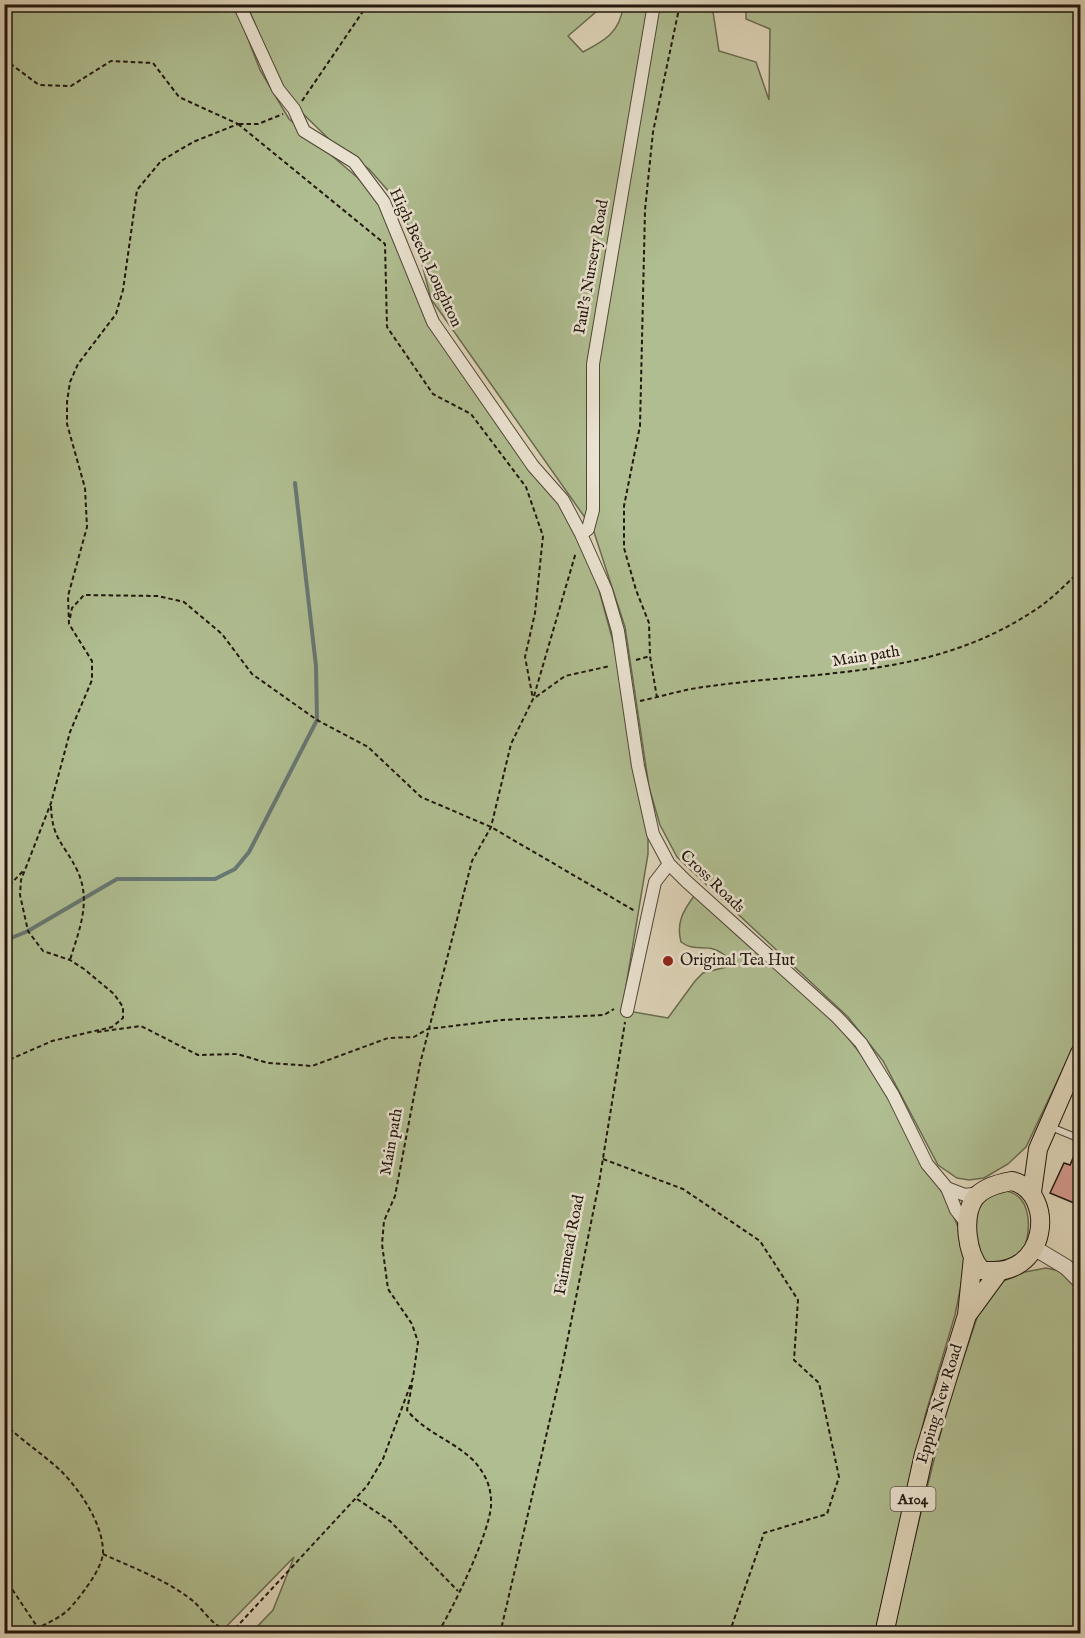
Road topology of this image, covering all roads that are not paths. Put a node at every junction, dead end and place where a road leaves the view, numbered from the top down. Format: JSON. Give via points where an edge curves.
{"nodes":[{"id":1,"x":239,"y":4,"type":"edge"},
{"id":2,"x":654,"y":4,"type":"edge"},
{"id":3,"x":581,"y":534,"type":"junction"},
{"id":4,"x":669,"y":864,"type":"junction"},
{"id":5,"x":628,"y":1006,"type":"road end"},
{"id":6,"x":1080,"y":1053,"type":"edge"},
{"id":7,"x":1047,"y":1125,"type":"junction"},
{"id":8,"x":1080,"y":1139,"type":"edge"},
{"id":9,"x":1038,"y":1149,"type":"junction"},
{"id":10,"x":1002,"y":1183,"type":"junction"},
{"id":11,"x":947,"y":1188,"type":"junction"},
{"id":12,"x":1032,"y":1192,"type":"junction"},
{"id":13,"x":981,"y":1193,"type":"junction"},
{"id":14,"x":968,"y":1226,"type":"junction"},
{"id":15,"x":1036,"y":1249,"type":"junction"},
{"id":16,"x":973,"y":1257,"type":"junction"},
{"id":17,"x":998,"y":1273,"type":"junction"},
{"id":18,"x":1080,"y":1281,"type":"edge"},
{"id":19,"x":967,"y":1315,"type":"junction"},
{"id":20,"x":884,"y":1634,"type":"edge"}],
"edges":[{"from":1,"to":3,"type":"street","name":"High Beech Loughton","via":[[278,89],[294,109],[304,131],[354,162],[384,202],[433,322],[526,456],[563,500]]},
{"from":2,"to":3,"type":"street","name":"Paul's Nursery Road","via":[[593,364],[593,510],[588,530]]},
{"from":3,"to":4,"type":"street","name":"Cross Roads","via":[[606,590],[618,631],[652,834]]},
{"from":4,"to":5,"type":"street","via":[[655,882],[645,916]]},
{"from":4,"to":11,"type":"street","name":"Cross Roads","via":[[861,1043],[894,1095],[927,1164]]},
{"from":6,"to":7,"type":"main road"},
{"from":7,"to":8,"type":"lane"},
{"from":7,"to":9,"type":"main road"},
{"from":9,"to":10,"type":"main road"},
{"from":9,"to":12,"type":"main road"},
{"from":10,"to":12,"type":"main road","via":[[1021,1183]]},
{"from":10,"to":13,"type":"main road"},
{"from":11,"to":13,"type":"street","via":[[965,1195]]},
{"from":11,"to":14,"type":"street","name":"Cross Roads"},
{"from":12,"to":15,"type":"main road","via":[[1038,1209]]},
{"from":13,"to":14,"type":"main road","number":"A104","via":[[970,1207]]},
{"from":14,"to":16,"type":"main road","number":"A104"},
{"from":15,"to":17,"type":"main road","number":"A104","via":[[1017,1267]]},
{"from":15,"to":18,"type":"street","via":[[1066,1267]]},
{"from":16,"to":17,"type":"main road","via":[[981,1270]]},
{"from":16,"to":19,"type":"main road","name":"Epping New Road","number":"A104"},
{"from":17,"to":19,"type":"main road","name":"Epping New Road","number":"A104"},
{"from":19,"to":20,"type":"main road","name":"Epping New Road","number":"A104","via":[[924,1454]]}]}
